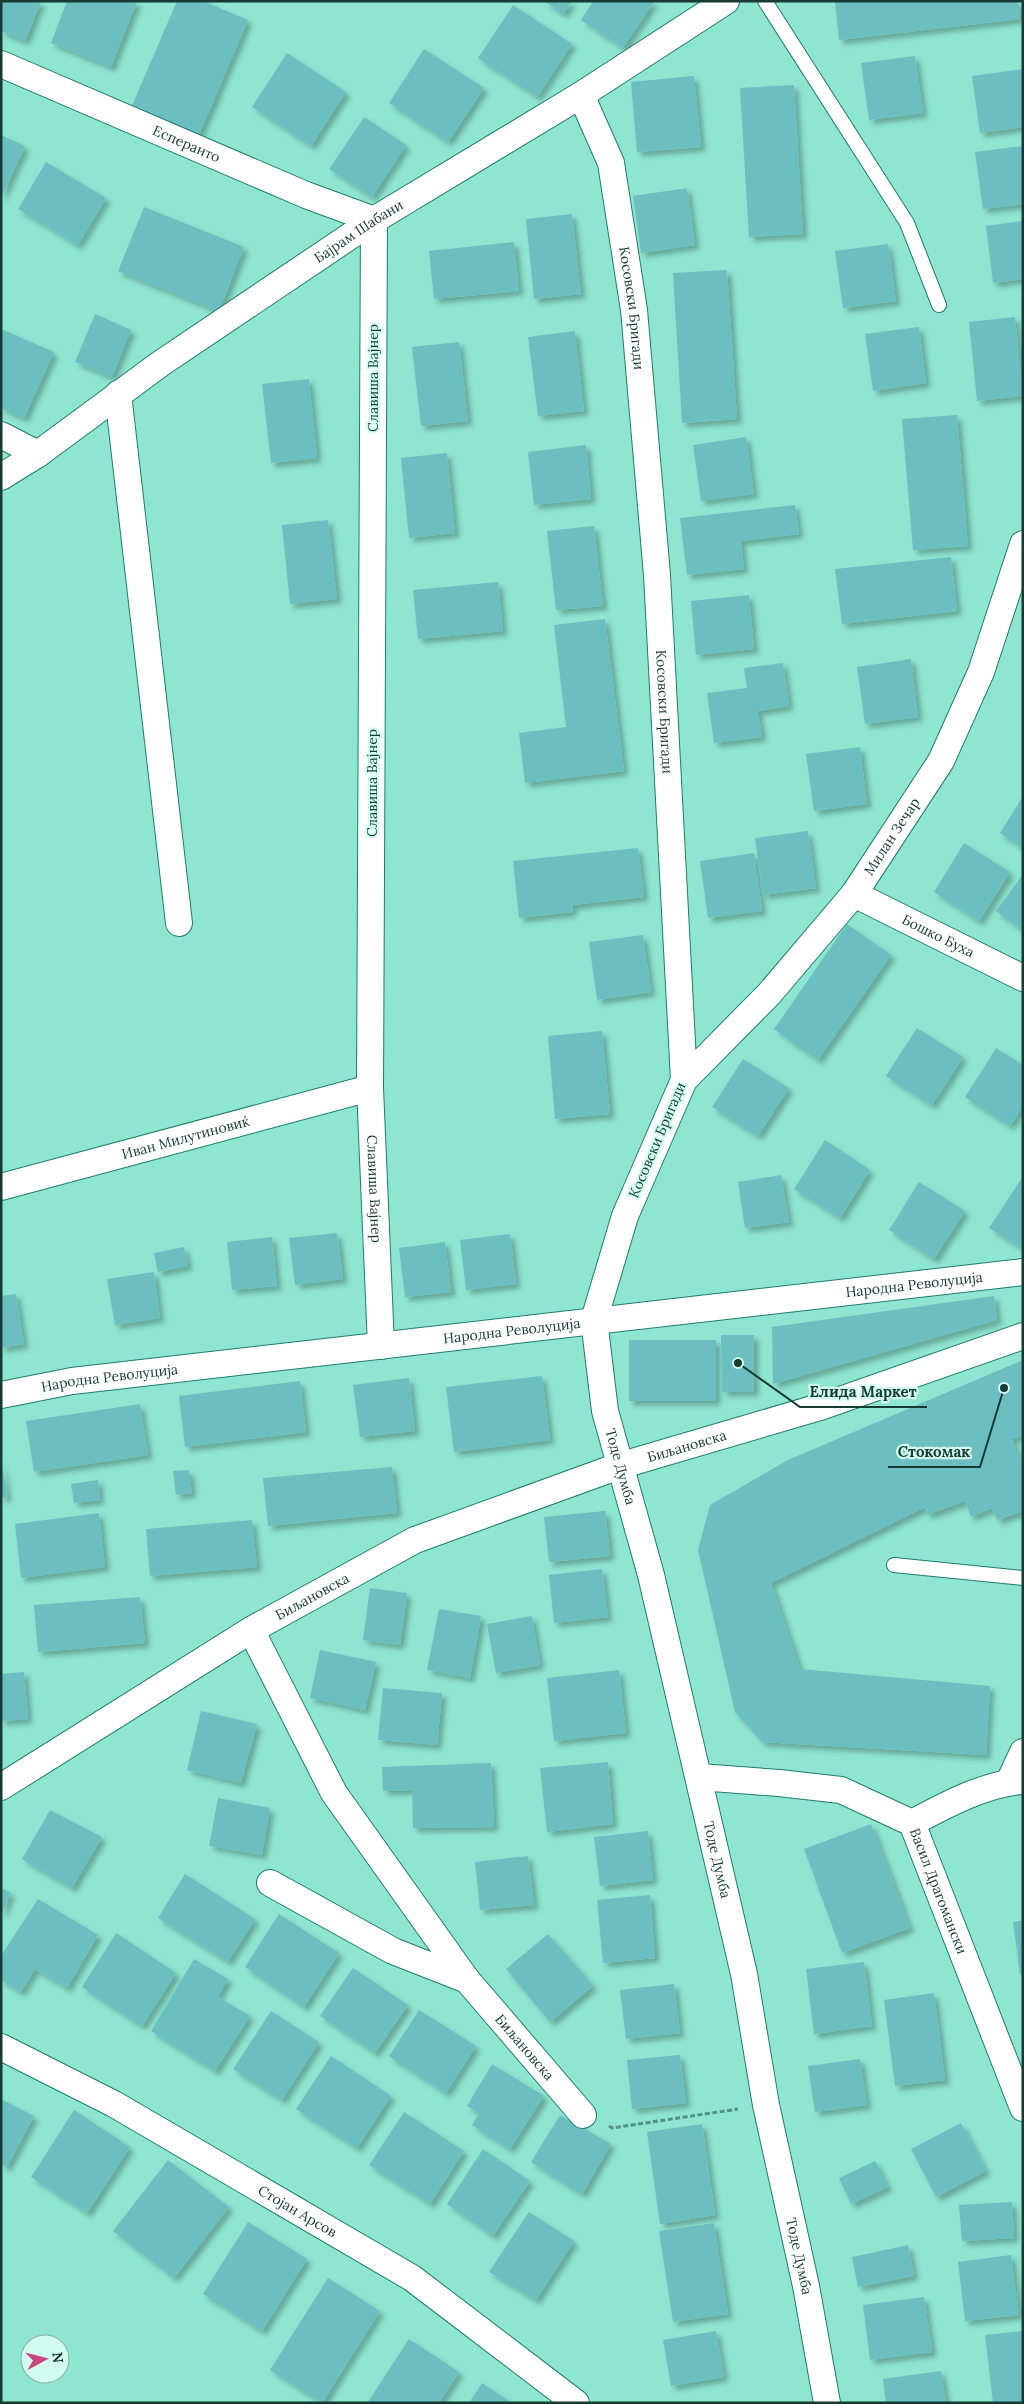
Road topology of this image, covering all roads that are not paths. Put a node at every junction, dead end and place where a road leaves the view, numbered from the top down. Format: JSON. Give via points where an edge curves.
{"nodes":[{"id":1,"x":726,"y":1,"type":"edge"},
{"id":2,"x":765,"y":1,"type":"edge"},
{"id":3,"x":1,"y":64,"type":"edge"},
{"id":4,"x":582,"y":95,"type":"junction"},
{"id":5,"x":374,"y":220,"type":"junction"},
{"id":6,"x":939,"y":305,"type":"dead end"},
{"id":7,"x":118,"y":394,"type":"junction"},
{"id":8,"x":1,"y":435,"type":"edge"},
{"id":9,"x":38,"y":454,"type":"junction"},
{"id":10,"x":1,"y":477,"type":"edge"},
{"id":11,"x":1023,"y":544,"type":"edge"},
{"id":12,"x":854,"y":894,"type":"junction"},
{"id":13,"x":179,"y":922,"type":"dead end"},
{"id":14,"x":1023,"y":978,"type":"edge"},
{"id":15,"x":684,"y":1080,"type":"junction"},
{"id":16,"x":370,"y":1088,"type":"junction"},
{"id":17,"x":1,"y":1187,"type":"edge"},
{"id":18,"x":1023,"y":1272,"type":"edge"},
{"id":19,"x":594,"y":1320,"type":"junction"},
{"id":20,"x":1023,"y":1336,"type":"edge"},
{"id":21,"x":381,"y":1346,"type":"junction"},
{"id":22,"x":1,"y":1396,"type":"edge"},
{"id":23,"x":619,"y":1466,"type":"junction"},
{"id":24,"x":894,"y":1565,"type":"dead end"},
{"id":25,"x":1023,"y":1578,"type":"edge"},
{"id":26,"x":251,"y":1630,"type":"junction"},
{"id":27,"x":1023,"y":1752,"type":"edge"},
{"id":28,"x":699,"y":1777,"type":"junction"},
{"id":29,"x":1016,"y":1782,"type":"edge"},
{"id":30,"x":1,"y":1787,"type":"edge"},
{"id":31,"x":912,"y":1823,"type":"junction"},
{"id":32,"x":270,"y":1883,"type":"dead end"},
{"id":33,"x":468,"y":1980,"type":"junction"},
{"id":34,"x":1,"y":2047,"type":"edge"},
{"id":35,"x":1023,"y":2108,"type":"edge"},
{"id":36,"x":583,"y":2115,"type":"road end"},
{"id":37,"x":576,"y":2403,"type":"edge"},
{"id":38,"x":827,"y":2403,"type":"edge"}],
"edges":[{"from":1,"to":4,"type":"street","name":"Бајрам Шабани"},
{"from":2,"to":6,"type":"lane","via":[[907,223]]},
{"from":3,"to":5,"type":"street","name":"Есперанто","via":[[306,195]]},
{"from":4,"to":5,"type":"street","name":"Бајрам Шабани"},
{"from":4,"to":15,"type":"street","name":"Косовски Бригади","via":[[611,163],[634,310],[657,575]]},
{"from":5,"to":7,"type":"street","name":"Бајрам Шабани"},
{"from":5,"to":16,"type":"street","name":"Славиша Вајнер"},
{"from":7,"to":9,"type":"street","name":"Бајрам Шабани"},
{"from":7,"to":13,"type":"street"},
{"from":8,"to":9,"type":"street"},
{"from":9,"to":10,"type":"street","name":"Бајрам Шабани"},
{"from":11,"to":12,"type":"street","name":"Милан Зечар","via":[[981,672],[941,761]]},
{"from":12,"to":14,"type":"street","name":"Бошко Буха"},
{"from":12,"to":15,"type":"street","name":"Милан Зечар","via":[[769,994]]},
{"from":15,"to":19,"type":"street","name":"Косовски Бригади","via":[[625,1216]]},
{"from":16,"to":17,"type":"street","name":"Иван Милутиновиќ"},
{"from":16,"to":21,"type":"street","name":"Славиша Вајнер"},
{"from":18,"to":19,"type":"street","name":"Народна Револуција"},
{"from":19,"to":21,"type":"street","name":"Народна Револуција"},
{"from":19,"to":23,"type":"street","name":"Тоде Думба","via":[[605,1411]]},
{"from":20,"to":23,"type":"street","name":"Биљановска","via":[[823,1406]]},
{"from":21,"to":22,"type":"street","name":"Народна Револуција","via":[[72,1381]]},
{"from":23,"to":26,"type":"street","name":"Биљановска","via":[[415,1540]]},
{"from":23,"to":28,"type":"street","name":"Тоде Думба","via":[[651,1575]]},
{"from":24,"to":25,"type":"lane"},
{"from":26,"to":30,"type":"street","name":"Биљановска"},
{"from":26,"to":33,"type":"street","name":"Биљановска","via":[[334,1792]]},
{"from":27,"to":29,"type":"street"},
{"from":28,"to":31,"type":"street","name":"Васил Драгомански","via":[[841,1790]]},
{"from":28,"to":38,"type":"street","name":"Тоде Думба","via":[[744,1974],[766,2105],[806,2286]]},
{"from":29,"to":31,"type":"street","via":[[953,1802]]},
{"from":31,"to":35,"type":"street","name":"Васил Драгомански"},
{"from":32,"to":33,"type":"street","name":"Биљановска","via":[[393,1951]]},
{"from":33,"to":36,"type":"street","name":"Биљановска"},
{"from":34,"to":37,"type":"street","name":"Стојан Арсов","via":[[114,2104],[412,2278]]}]}
